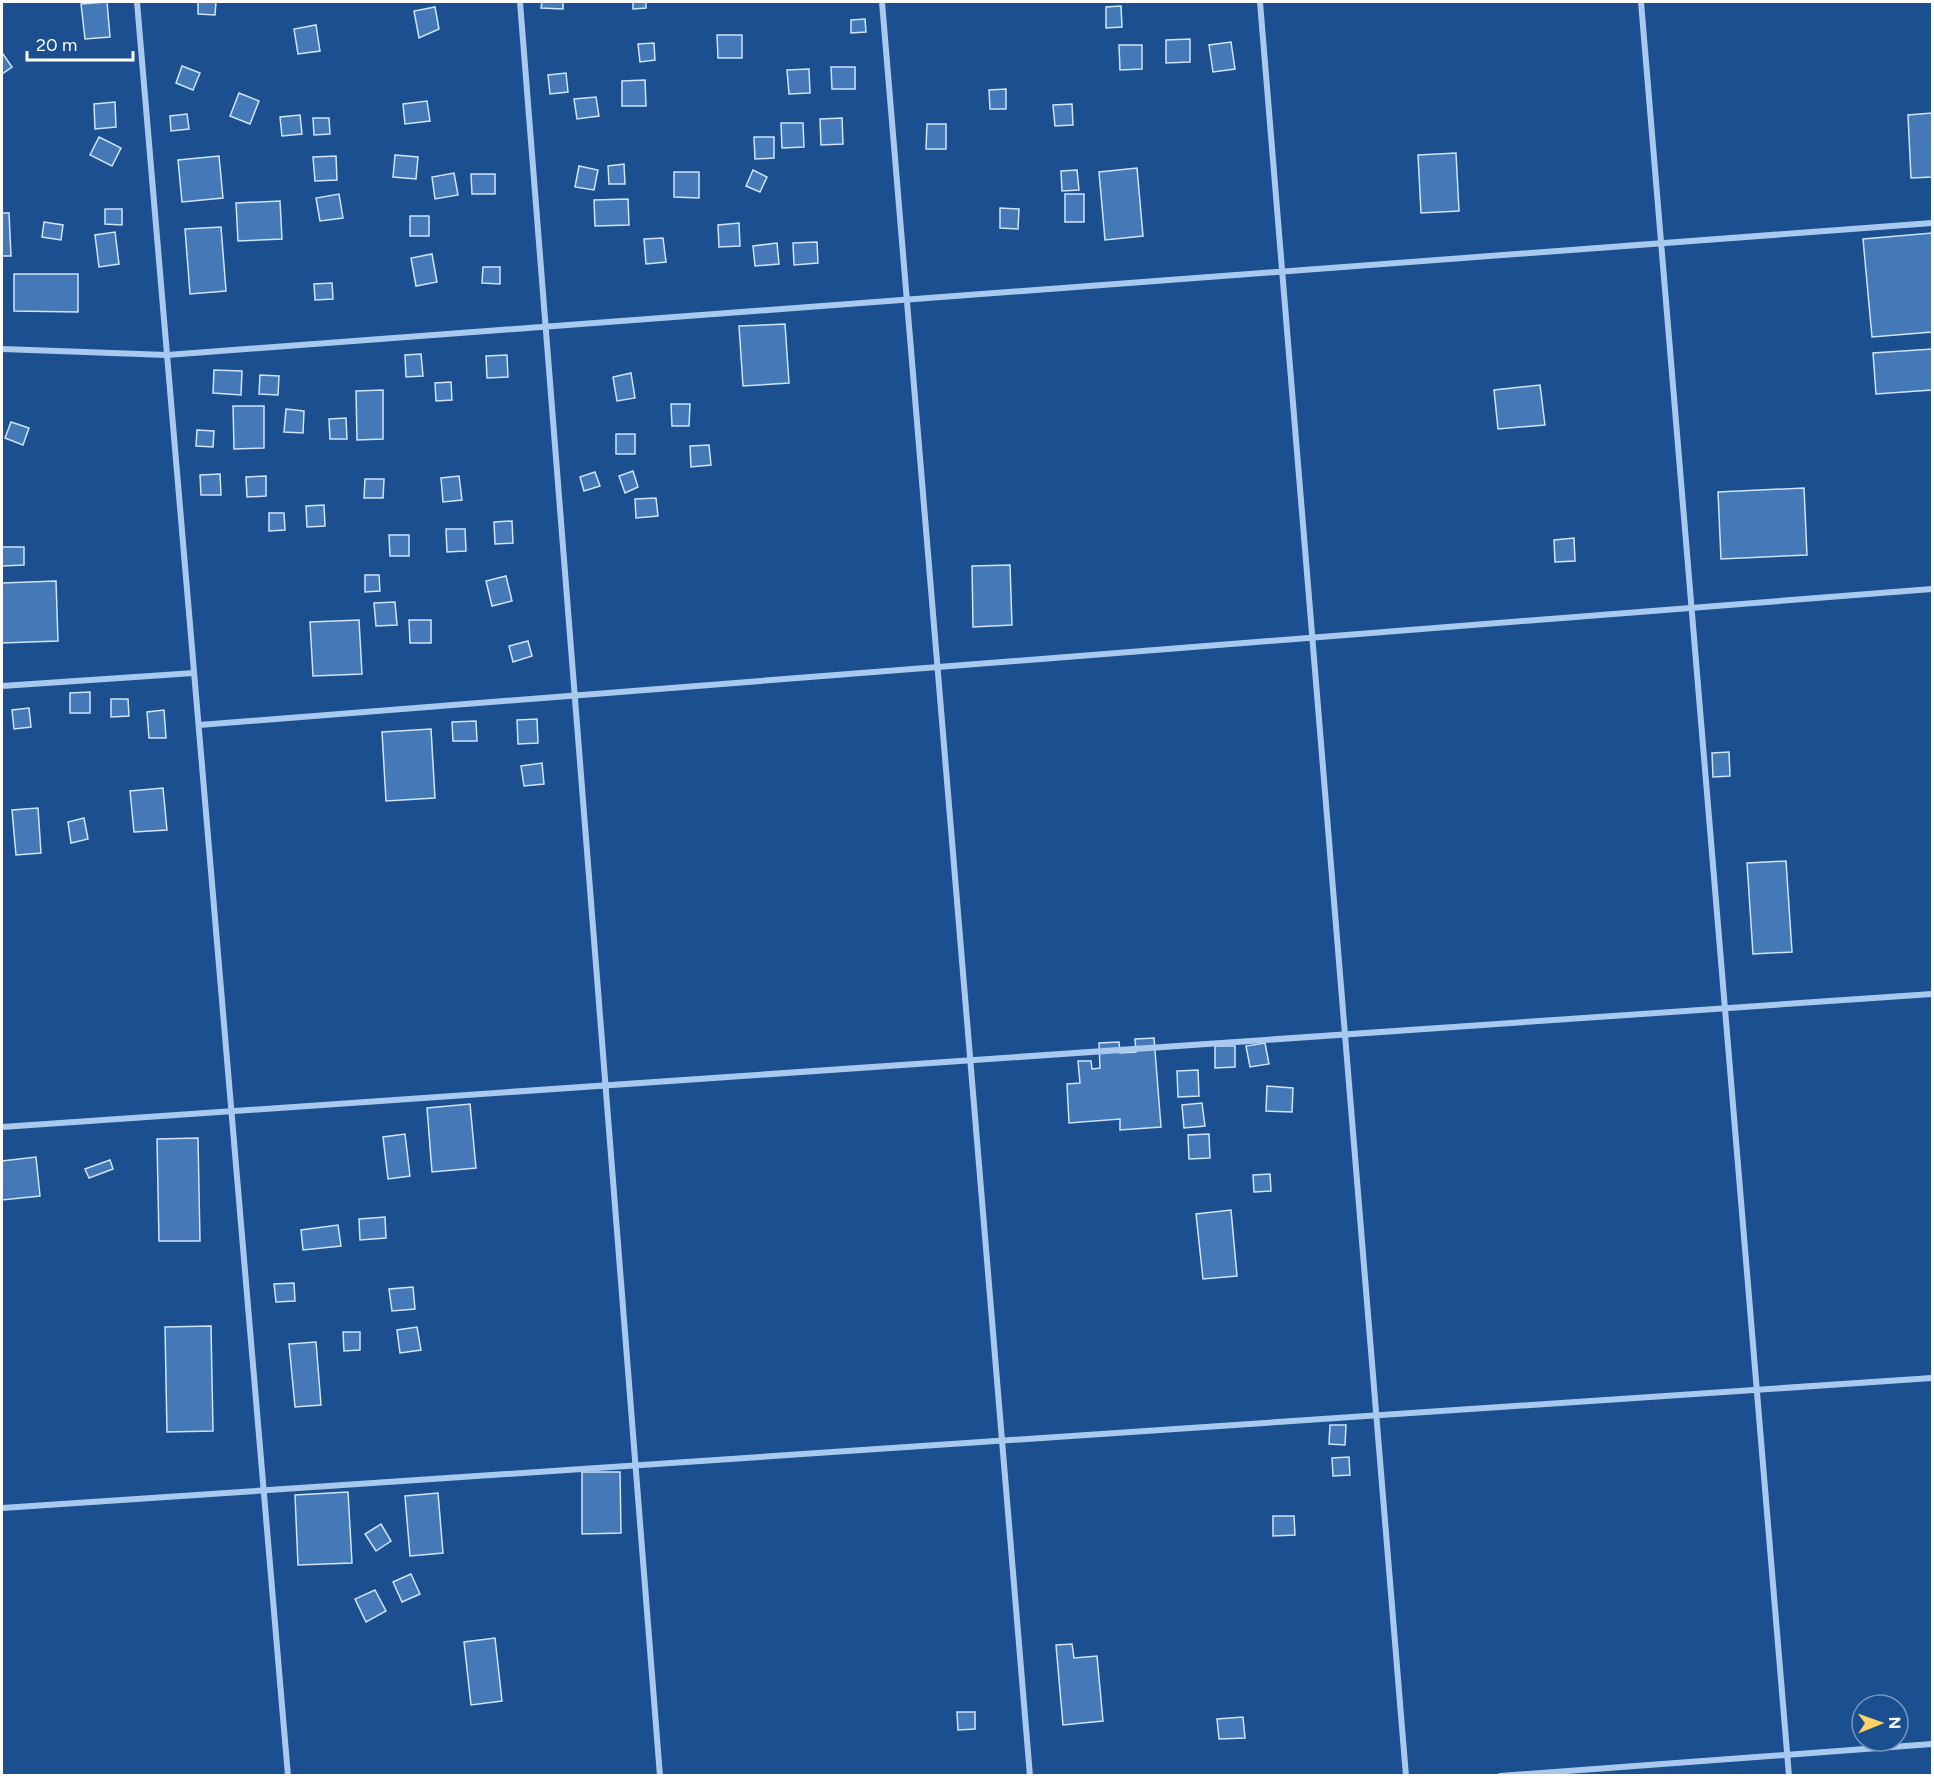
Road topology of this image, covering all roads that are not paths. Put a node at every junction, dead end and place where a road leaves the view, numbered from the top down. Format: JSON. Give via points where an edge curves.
{"nodes":[{"id":1,"x":137,"y":2,"type":"edge"},
{"id":2,"x":520,"y":2,"type":"edge"},
{"id":3,"x":882,"y":2,"type":"edge"},
{"id":4,"x":1260,"y":2,"type":"edge"},
{"id":5,"x":1641,"y":2,"type":"edge"},
{"id":6,"x":1932,"y":223,"type":"edge"},
{"id":7,"x":1661,"y":243,"type":"junction"},
{"id":8,"x":1282,"y":272,"type":"junction"},
{"id":9,"x":907,"y":300,"type":"junction"},
{"id":10,"x":546,"y":327,"type":"junction"},
{"id":11,"x":2,"y":348,"type":"edge"},
{"id":12,"x":167,"y":355,"type":"junction"},
{"id":13,"x":1932,"y":589,"type":"edge"},
{"id":14,"x":1691,"y":608,"type":"junction"},
{"id":15,"x":1312,"y":638,"type":"junction"},
{"id":16,"x":937,"y":667,"type":"junction"},
{"id":17,"x":194,"y":673,"type":"junction"},
{"id":18,"x":2,"y":686,"type":"edge"},
{"id":19,"x":575,"y":696,"type":"junction"},
{"id":20,"x":199,"y":725,"type":"junction"},
{"id":21,"x":1932,"y":994,"type":"edge"},
{"id":22,"x":1725,"y":1008,"type":"junction"},
{"id":23,"x":1345,"y":1035,"type":"junction"},
{"id":24,"x":970,"y":1060,"type":"junction"},
{"id":25,"x":605,"y":1085,"type":"junction"},
{"id":26,"x":231,"y":1111,"type":"junction"},
{"id":27,"x":2,"y":1126,"type":"edge"},
{"id":28,"x":1932,"y":1378,"type":"edge"},
{"id":29,"x":1756,"y":1390,"type":"junction"},
{"id":30,"x":1377,"y":1416,"type":"junction"},
{"id":31,"x":1002,"y":1441,"type":"junction"},
{"id":32,"x":636,"y":1466,"type":"junction"},
{"id":33,"x":264,"y":1491,"type":"junction"},
{"id":34,"x":2,"y":1508,"type":"edge"},
{"id":35,"x":1932,"y":1744,"type":"edge"},
{"id":36,"x":1787,"y":1755,"type":"junction"},
{"id":37,"x":288,"y":1776,"type":"edge"},
{"id":38,"x":660,"y":1776,"type":"edge"},
{"id":39,"x":1030,"y":1776,"type":"edge"},
{"id":40,"x":1406,"y":1776,"type":"edge"},
{"id":41,"x":1500,"y":1776,"type":"edge"},
{"id":42,"x":1789,"y":1776,"type":"edge"}],
"edges":[{"from":1,"to":12,"type":"street"},
{"from":2,"to":10,"type":"street"},
{"from":3,"to":9,"type":"street"},
{"from":4,"to":8,"type":"street"},
{"from":5,"to":7,"type":"street"},
{"from":6,"to":7,"type":"street"},
{"from":7,"to":8,"type":"street"},
{"from":7,"to":14,"type":"street"},
{"from":8,"to":9,"type":"street"},
{"from":8,"to":15,"type":"street"},
{"from":9,"to":10,"type":"street"},
{"from":9,"to":16,"type":"street"},
{"from":10,"to":12,"type":"street"},
{"from":10,"to":19,"type":"street"},
{"from":11,"to":12,"type":"street"},
{"from":12,"to":17,"type":"street"},
{"from":13,"to":14,"type":"street"},
{"from":14,"to":15,"type":"street"},
{"from":14,"to":22,"type":"street"},
{"from":15,"to":16,"type":"street"},
{"from":15,"to":23,"type":"street"},
{"from":16,"to":19,"type":"street"},
{"from":16,"to":24,"type":"street"},
{"from":17,"to":18,"type":"street"},
{"from":17,"to":20,"type":"street"},
{"from":19,"to":20,"type":"street"},
{"from":19,"to":25,"type":"street"},
{"from":20,"to":26,"type":"street"},
{"from":21,"to":22,"type":"street"},
{"from":22,"to":23,"type":"street"},
{"from":22,"to":29,"type":"street"},
{"from":23,"to":24,"type":"street"},
{"from":23,"to":30,"type":"street"},
{"from":24,"to":25,"type":"street"},
{"from":24,"to":31,"type":"street"},
{"from":25,"to":26,"type":"street"},
{"from":25,"to":32,"type":"street"},
{"from":26,"to":27,"type":"street"},
{"from":26,"to":33,"type":"street"},
{"from":28,"to":29,"type":"street"},
{"from":29,"to":30,"type":"street"},
{"from":29,"to":36,"type":"street"},
{"from":30,"to":31,"type":"street"},
{"from":30,"to":40,"type":"street"},
{"from":31,"to":32,"type":"street"},
{"from":31,"to":39,"type":"street"},
{"from":32,"to":33,"type":"street"},
{"from":32,"to":38,"type":"street"},
{"from":33,"to":34,"type":"street"},
{"from":33,"to":37,"type":"street"},
{"from":35,"to":36,"type":"street"},
{"from":36,"to":41,"type":"street"},
{"from":36,"to":42,"type":"street"}]}
